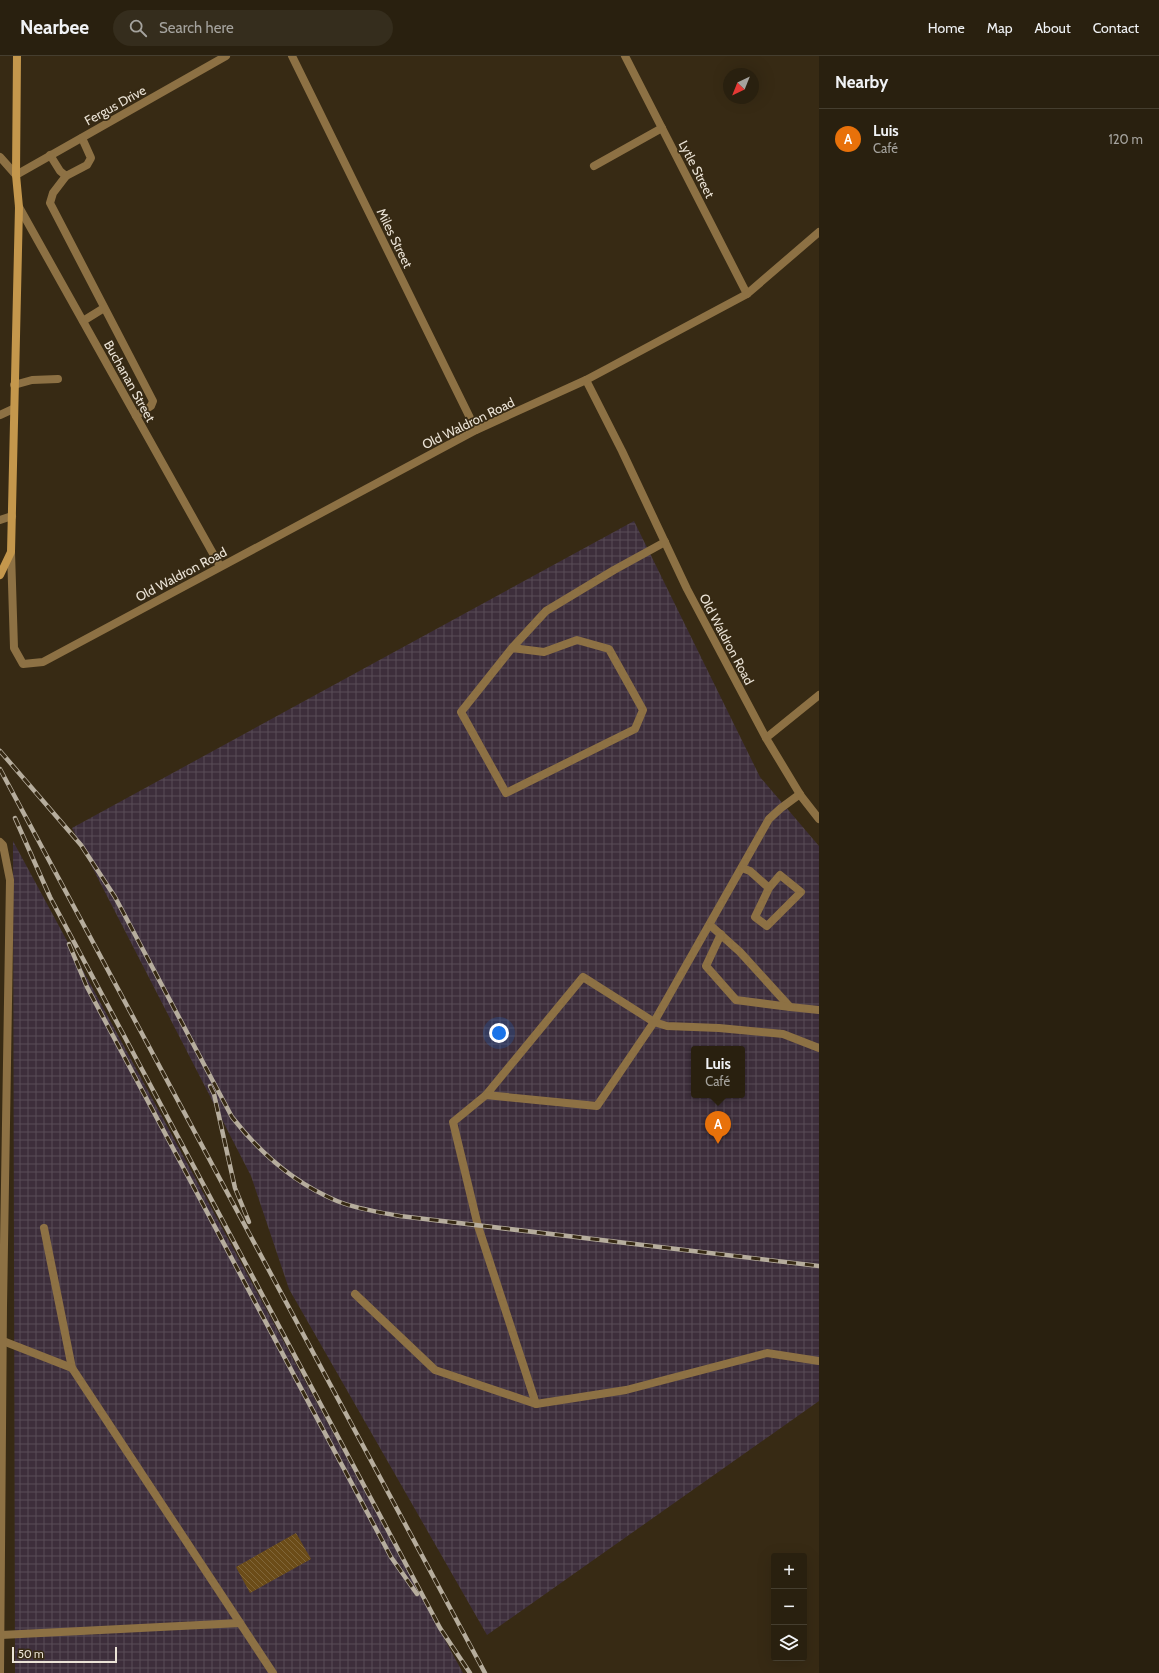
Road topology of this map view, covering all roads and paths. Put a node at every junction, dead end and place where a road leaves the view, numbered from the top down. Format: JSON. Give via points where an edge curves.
{"nodes":[{"id":1,"x":16,"y":56,"type":"edge"},
{"id":2,"x":226,"y":56,"type":"edge"},
{"id":3,"x":292,"y":56,"type":"edge"},
{"id":4,"x":625,"y":56,"type":"edge"},
{"id":5,"x":662,"y":128,"type":"junction"},
{"id":6,"x":82,"y":138,"type":"junction"},
{"id":7,"x":50,"y":155,"type":"junction"},
{"id":8,"x":0,"y":157,"type":"edge"},
{"id":9,"x":594,"y":166,"type":"dead end"},
{"id":10,"x":16,"y":175,"type":"junction"},
{"id":11,"x":66,"y":176,"type":"junction"},
{"id":12,"x":19,"y":207,"type":"junction"},
{"id":13,"x":819,"y":232,"type":"edge"},
{"id":14,"x":747,"y":294,"type":"junction"},
{"id":15,"x":104,"y":308,"type":"junction"},
{"id":16,"x":83,"y":321,"type":"junction"},
{"id":17,"x":58,"y":379,"type":"dead end"},
{"id":18,"x":586,"y":380,"type":"junction"},
{"id":19,"x":14,"y":385,"type":"junction"},
{"id":20,"x":13,"y":410,"type":"junction"},
{"id":21,"x":0,"y":415,"type":"edge"},
{"id":22,"x":136,"y":416,"type":"junction"},
{"id":23,"x":476,"y":430,"type":"junction"},
{"id":24,"x":12,"y":516,"type":"junction"},
{"id":25,"x":0,"y":520,"type":"edge"},
{"id":26,"x":665,"y":542,"type":"junction"},
{"id":27,"x":11,"y":552,"type":"junction"},
{"id":28,"x":220,"y":566,"type":"junction"},
{"id":29,"x":0,"y":575,"type":"edge"},
{"id":30,"x":512,"y":648,"type":"junction"},
{"id":31,"x":819,"y":695,"type":"edge"},
{"id":32,"x":766,"y":738,"type":"junction"},
{"id":33,"x":800,"y":794,"type":"junction"},
{"id":34,"x":819,"y":819,"type":"edge"},
{"id":35,"x":0,"y":842,"type":"edge"},
{"id":36,"x":742,"y":868,"type":"junction"},
{"id":37,"x":769,"y":888,"type":"junction"},
{"id":38,"x":710,"y":925,"type":"junction"},
{"id":39,"x":721,"y":934,"type":"junction"},
{"id":40,"x":790,"y":1007,"type":"junction"},
{"id":41,"x":819,"y":1010,"type":"edge"},
{"id":42,"x":654,"y":1022,"type":"junction"},
{"id":43,"x":819,"y":1048,"type":"edge"},
{"id":44,"x":486,"y":1095,"type":"junction"},
{"id":45,"x":44,"y":1228,"type":"dead end"},
{"id":46,"x":355,"y":1294,"type":"dead end"},
{"id":47,"x":2,"y":1303,"type":"edge"},
{"id":48,"x":3,"y":1341,"type":"junction"},
{"id":49,"x":819,"y":1362,"type":"edge"},
{"id":50,"x":72,"y":1368,"type":"junction"},
{"id":51,"x":1,"y":1391,"type":"edge"},
{"id":52,"x":536,"y":1404,"type":"junction"},
{"id":53,"x":1,"y":1548,"type":"edge"},
{"id":54,"x":240,"y":1623,"type":"junction"},
{"id":55,"x":1,"y":1635,"type":"edge"},
{"id":56,"x":0,"y":1673,"type":"edge"},
{"id":57,"x":273,"y":1673,"type":"edge"}],
"edges":[{"from":1,"to":10,"type":"main road"},
{"from":2,"to":6,"type":"street","name":"Fergus Drive"},
{"from":3,"to":23,"type":"street","name":"Miles Street"},
{"from":4,"to":5,"type":"street","name":"Lytle Street"},
{"from":5,"to":9,"type":"street"},
{"from":5,"to":14,"type":"street","name":"Lytle Street"},
{"from":6,"to":7,"type":"street","name":"Fergus Drive"},
{"from":6,"to":11,"type":"street","via":[[91,158],[87,165]]},
{"from":7,"to":10,"type":"street","name":"Fergus Drive"},
{"from":7,"to":11,"type":"street"},
{"from":8,"to":10,"type":"street"},
{"from":10,"to":12,"type":"main road"},
{"from":11,"to":15,"type":"street","via":[[53,193],[50,203]]},
{"from":12,"to":16,"type":"street","name":"Buchanan Street"},
{"from":12,"to":19,"type":"main road"},
{"from":13,"to":14,"type":"street"},
{"from":14,"to":18,"type":"street"},
{"from":15,"to":16,"type":"street"},
{"from":15,"to":22,"type":"street","via":[[153,401],[151,406]]},
{"from":16,"to":22,"type":"street","name":"Buchanan Street"},
{"from":17,"to":19,"type":"street","via":[[32,380]]},
{"from":18,"to":23,"type":"street","name":"Old Waldron Road"},
{"from":18,"to":26,"type":"street","name":"Old Waldron Road"},
{"from":19,"to":20,"type":"main road"},
{"from":20,"to":21,"type":"street"},
{"from":20,"to":24,"type":"main road"},
{"from":22,"to":28,"type":"street","name":"Buchanan Street"},
{"from":23,"to":28,"type":"street","name":"Old Waldron Road"},
{"from":24,"to":25,"type":"street"},
{"from":24,"to":27,"type":"main road"},
{"from":26,"to":30,"type":"street","via":[[546,611]]},
{"from":26,"to":32,"type":"street","name":"Old Waldron Road"},
{"from":27,"to":28,"type":"street","name":"Old Waldron Road","via":[[14,648],[23,664],[42,662]]},
{"from":27,"to":29,"type":"main road"},
{"from":30,"to":30,"type":"street","via":[[461,712],[506,793],[635,729],[643,710],[609,649],[577,640],[544,652]]},
{"from":31,"to":32,"type":"street"},
{"from":32,"to":33,"type":"street","name":"Old Waldron Road"},
{"from":33,"to":34,"type":"street","name":"Old Waldron Road"},
{"from":33,"to":36,"type":"street","via":[[769,819]]},
{"from":35,"to":47,"type":"street","via":[[3,844],[10,880]]},
{"from":36,"to":37,"type":"street","via":[[750,871]]},
{"from":36,"to":38,"type":"street"},
{"from":37,"to":37,"type":"street","via":[[755,917],[767,926],[801,892],[780,875]]},
{"from":38,"to":39,"type":"street"},
{"from":38,"to":42,"type":"street"},
{"from":39,"to":40,"type":"street"},
{"from":39,"to":40,"type":"street","via":[[706,966],[736,1000]]},
{"from":40,"to":41,"type":"street"},
{"from":42,"to":43,"type":"street","via":[[667,1026],[782,1034]]},
{"from":42,"to":44,"type":"street","via":[[598,1106]]},
{"from":42,"to":44,"type":"street","via":[[583,977]]},
{"from":44,"to":52,"type":"street","via":[[453,1122],[478,1226]]},
{"from":45,"to":50,"type":"street"},
{"from":46,"to":52,"type":"street","via":[[435,1370]]},
{"from":47,"to":48,"type":"street"},
{"from":48,"to":50,"type":"street"},
{"from":48,"to":51,"type":"street"},
{"from":49,"to":52,"type":"street","via":[[767,1353],[626,1390]]},
{"from":50,"to":54,"type":"street"},
{"from":51,"to":53,"type":"street"},
{"from":53,"to":55,"type":"street"},
{"from":54,"to":55,"type":"street"},
{"from":54,"to":57,"type":"street"},
{"from":55,"to":56,"type":"street"}]}
